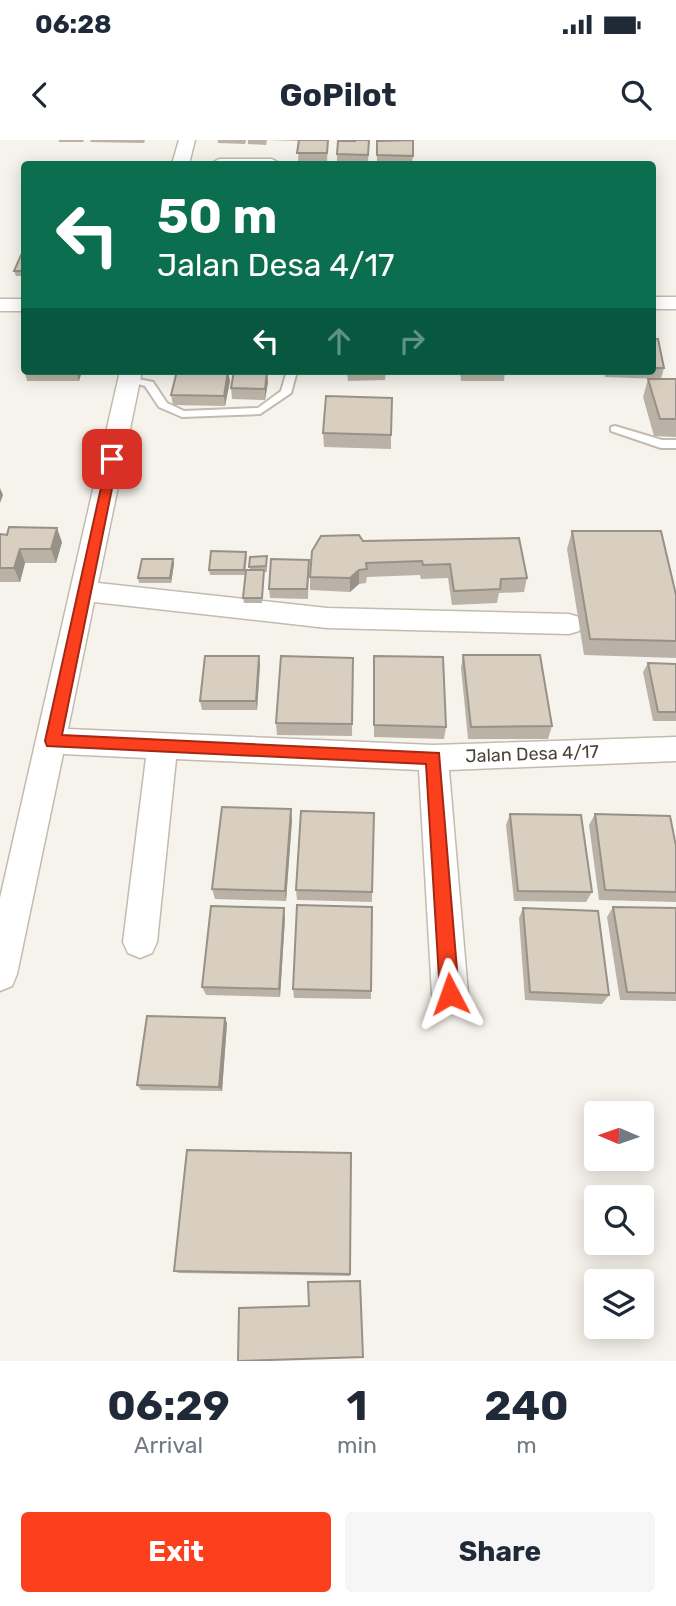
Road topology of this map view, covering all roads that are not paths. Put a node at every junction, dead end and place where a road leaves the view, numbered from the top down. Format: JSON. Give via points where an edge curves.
{"nodes":[{"id":1,"x":187,"y":140,"type":"edge"},
{"id":2,"x":182,"y":161,"type":"edge"},
{"id":3,"x":656,"y":303,"type":"edge"},
{"id":4,"x":676,"y":303,"type":"edge"},
{"id":5,"x":0,"y":304,"type":"edge"},
{"id":6,"x":21,"y":305,"type":"edge"},
{"id":7,"x":130,"y":375,"type":"edge"},
{"id":8,"x":291,"y":375,"type":"edge"},
{"id":9,"x":615,"y":429,"type":"dead end"},
{"id":10,"x":676,"y":444,"type":"edge"},
{"id":11,"x":83,"y":592,"type":"junction"},
{"id":12,"x":569,"y":624,"type":"dead end"},
{"id":13,"x":53,"y":741,"type":"junction"},
{"id":14,"x":162,"y":747,"type":"junction"},
{"id":15,"x":676,"y":749,"type":"edge"},
{"id":16,"x":433,"y":758,"type":"junction"},
{"id":17,"x":140,"y":942,"type":"dead end"},
{"id":18,"x":1,"y":968,"type":"edge"},
{"id":19,"x":450,"y":994,"type":"dead end"}],
"edges":[{"from":1,"to":2,"type":"street"},
{"from":3,"to":4,"type":"street"},
{"from":5,"to":6,"type":"street"},
{"from":7,"to":8,"type":"lane","via":[[149,384],[163,405],[182,414],[204,415],[260,411],[286,393]]},
{"from":7,"to":11,"type":"street"},
{"from":9,"to":10,"type":"lane","via":[[661,444]]},
{"from":11,"to":12,"type":"street","via":[[327,618]]},
{"from":11,"to":13,"type":"street"},
{"from":13,"to":14,"type":"street","name":"Jalan Desa 4/17"},
{"from":13,"to":18,"type":"street"},
{"from":14,"to":16,"type":"street","name":"Jalan Desa 4/17"},
{"from":14,"to":17,"type":"street"},
{"from":15,"to":16,"type":"street","name":"Jalan Desa 4/17"},
{"from":16,"to":19,"type":"street"}]}
